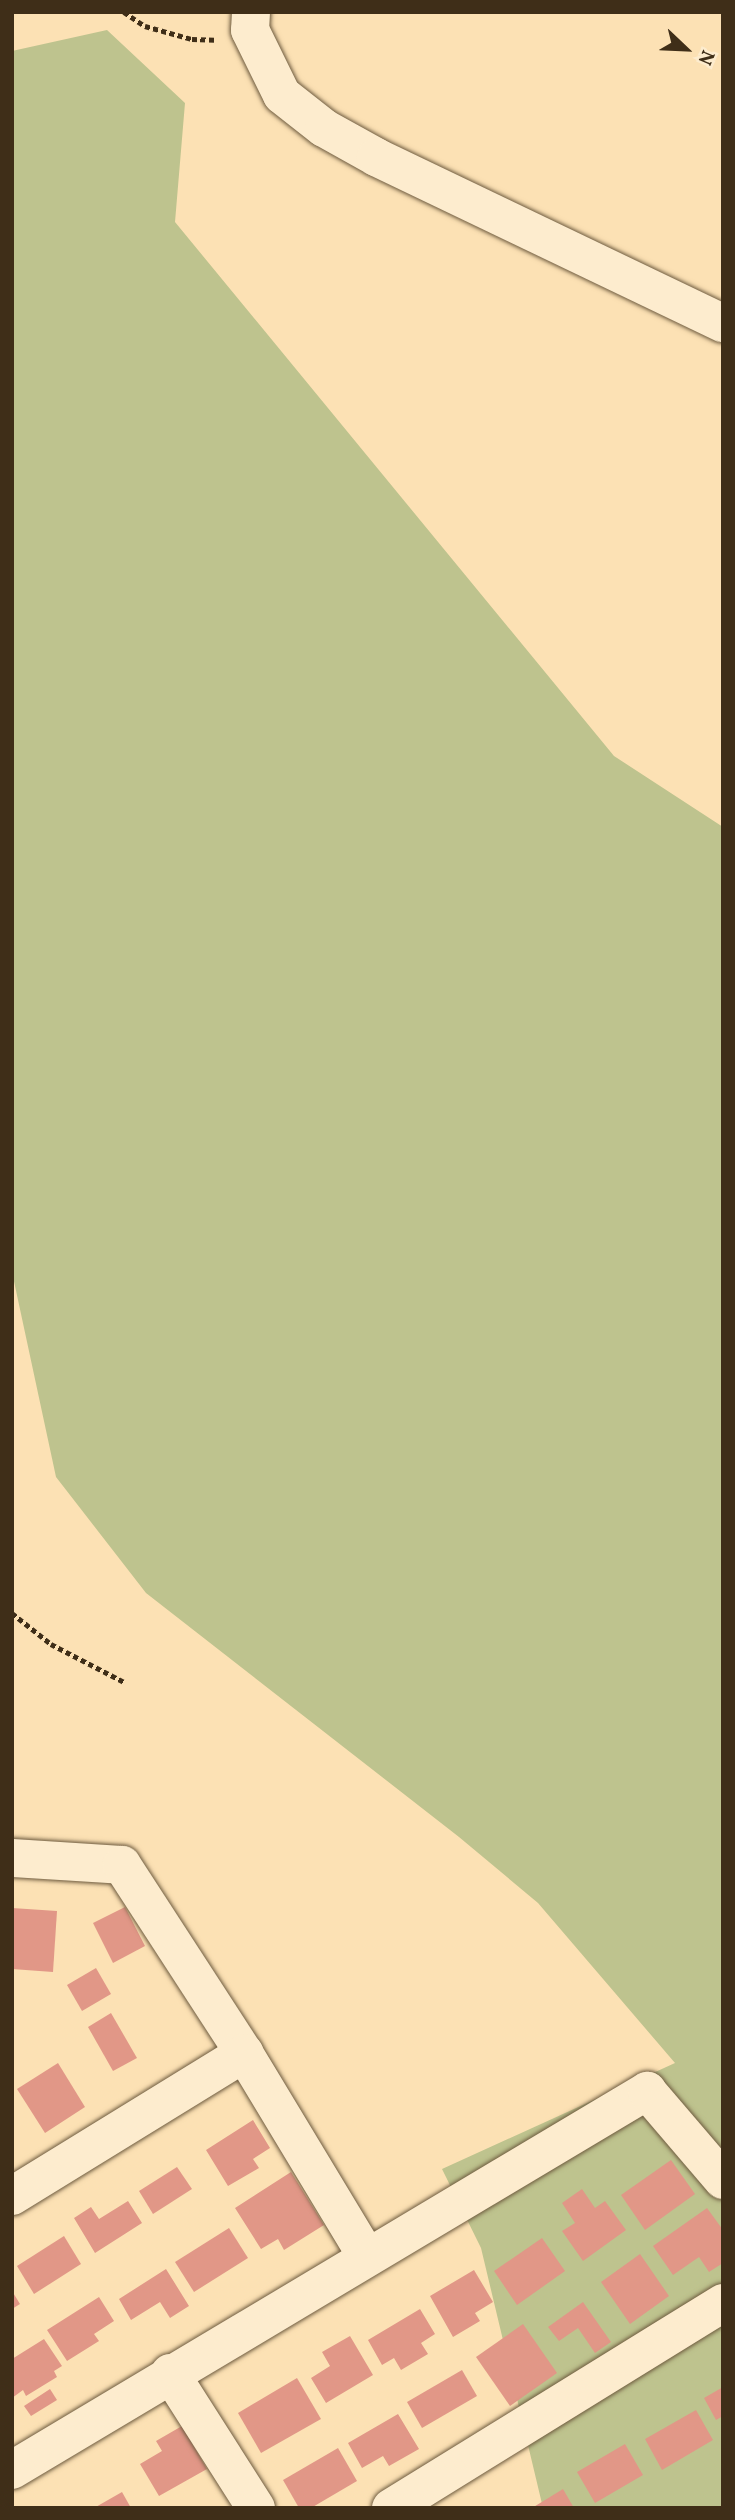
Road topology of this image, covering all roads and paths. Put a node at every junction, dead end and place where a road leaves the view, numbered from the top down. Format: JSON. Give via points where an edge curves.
{"nodes":[{"id":1,"x":124,"y":12,"type":"edge"},
{"id":2,"x":253,"y":27,"type":"edge"},
{"id":3,"x":723,"y":323,"type":"edge"},
{"id":4,"x":12,"y":1613,"type":"edge"},
{"id":5,"x":124,"y":1682,"type":"dead end"},
{"id":6,"x":12,"y":1858,"type":"edge"},
{"id":7,"x":244,"y":2053,"type":"junction"},
{"id":8,"x":723,"y":2180,"type":"edge"},
{"id":9,"x":12,"y":2196,"type":"edge"},
{"id":10,"x":367,"y":2257,"type":"junction"},
{"id":11,"x":723,"y":2303,"type":"edge"},
{"id":12,"x":170,"y":2374,"type":"junction"},
{"id":13,"x":12,"y":2470,"type":"edge"},
{"id":14,"x":256,"y":2508,"type":"edge"},
{"id":15,"x":391,"y":2508,"type":"edge"}],
"edges":[{"from":1,"to":2,"type":"path","via":[[145,26],[192,40]]},
{"from":2,"to":3,"type":"street","via":[[282,95],[324,128]]},
{"from":4,"to":5,"type":"path","via":[[51,1644]]},
{"from":6,"to":7,"type":"street","via":[[122,1865]]},
{"from":7,"to":9,"type":"street"},
{"from":7,"to":10,"type":"street"},
{"from":8,"to":10,"type":"street","via":[[647,2091]]},
{"from":10,"to":12,"type":"street"},
{"from":11,"to":15,"type":"street"},
{"from":12,"to":13,"type":"street"},
{"from":12,"to":14,"type":"street"}]}
